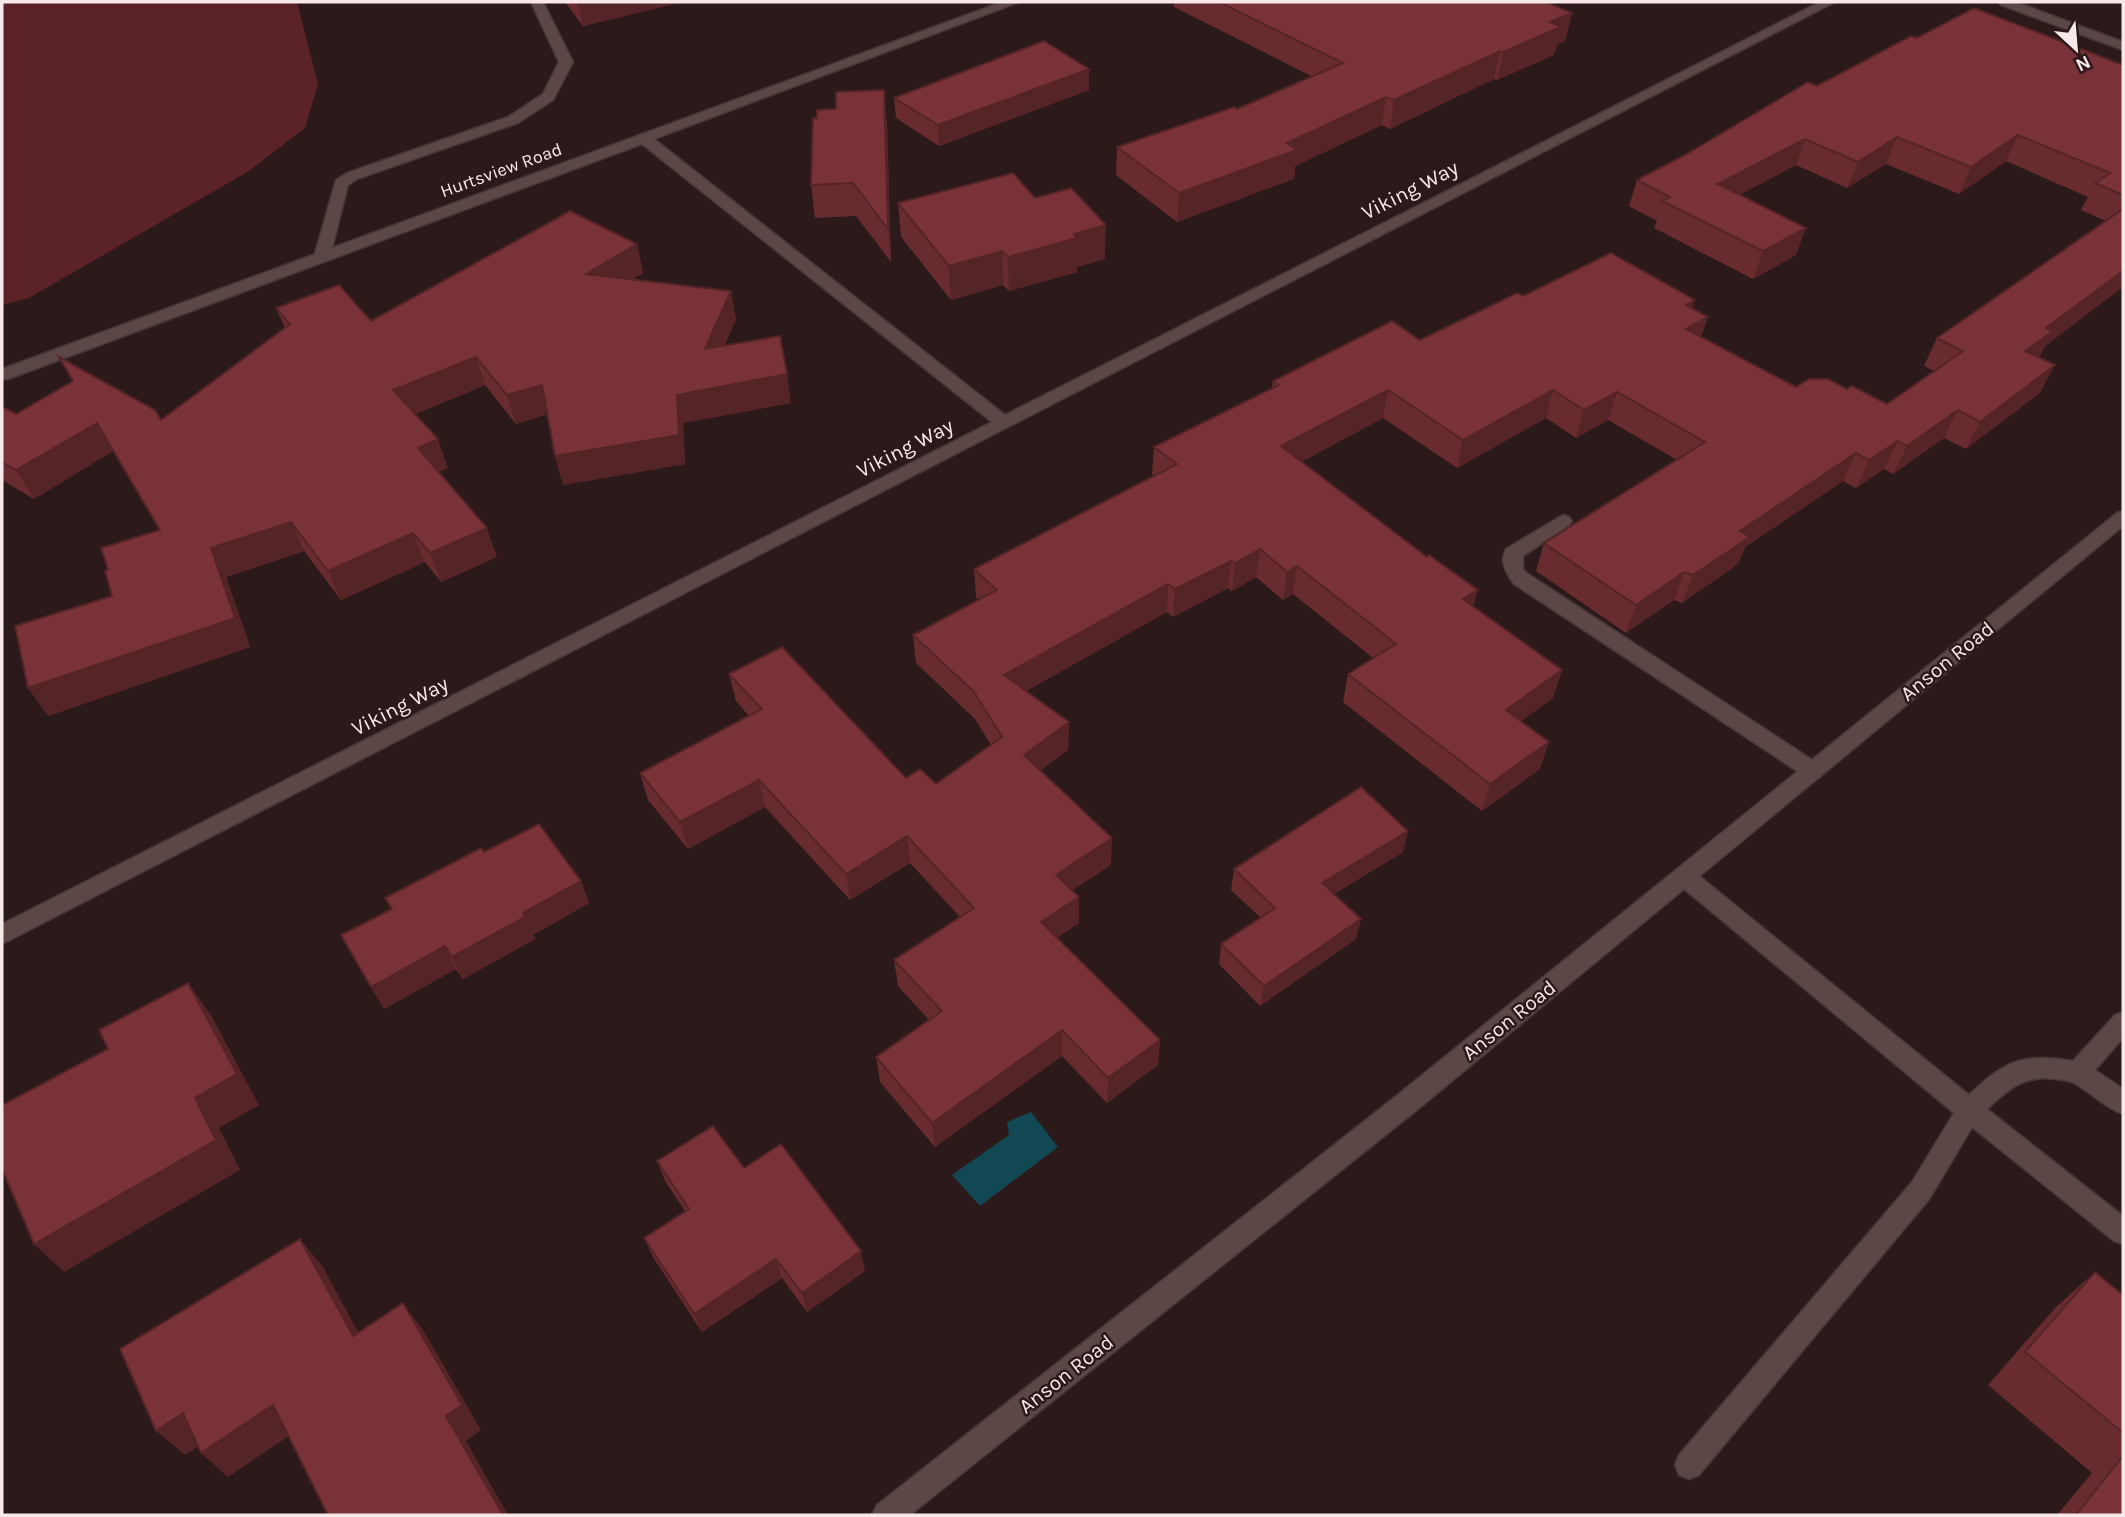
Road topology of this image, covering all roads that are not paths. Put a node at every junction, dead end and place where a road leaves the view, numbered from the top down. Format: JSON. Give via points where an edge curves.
{"nodes":[{"id":1,"x":537,"y":2,"type":"edge"},
{"id":2,"x":1013,"y":2,"type":"edge"},
{"id":3,"x":1829,"y":2,"type":"edge"},
{"id":4,"x":2005,"y":2,"type":"edge"},
{"id":5,"x":2123,"y":46,"type":"edge"},
{"id":6,"x":643,"y":138,"type":"junction"},
{"id":7,"x":321,"y":257,"type":"junction"},
{"id":8,"x":2,"y":375,"type":"edge"},
{"id":9,"x":1004,"y":423,"type":"junction"},
{"id":10,"x":2123,"y":517,"type":"edge"},
{"id":11,"x":1563,"y":521,"type":"dead end"},
{"id":12,"x":1813,"y":771,"type":"junction"},
{"id":13,"x":1685,"y":877,"type":"junction"},
{"id":14,"x":2,"y":935,"type":"edge"},
{"id":15,"x":2123,"y":1022,"type":"edge"},
{"id":16,"x":2078,"y":1072,"type":"junction"},
{"id":17,"x":2123,"y":1103,"type":"edge"},
{"id":18,"x":1969,"y":1110,"type":"junction"},
{"id":19,"x":2123,"y":1232,"type":"edge"},
{"id":20,"x":1689,"y":1465,"type":"dead end"},
{"id":21,"x":887,"y":1515,"type":"edge"}],
"edges":[{"from":1,"to":7,"type":"street","via":[[566,62],[548,97],[513,120],[341,183]]},
{"from":2,"to":6,"type":"street","name":"Hurtsview Road"},
{"from":3,"to":9,"type":"street","name":"Viking Way"},
{"from":4,"to":5,"type":"street"},
{"from":6,"to":7,"type":"street","name":"Hurtsview Road"},
{"from":6,"to":9,"type":"street"},
{"from":7,"to":8,"type":"street","name":"Hurtsview Road"},
{"from":9,"to":14,"type":"street","name":"Viking Way"},
{"from":10,"to":12,"type":"street","name":"Anson Road"},
{"from":11,"to":12,"type":"street","via":[[1513,553],[1514,570],[1521,579]]},
{"from":12,"to":13,"type":"street","name":"Anson Road"},
{"from":13,"to":18,"type":"street"},
{"from":13,"to":21,"type":"street","name":"Anson Road"},
{"from":15,"to":16,"type":"street"},
{"from":16,"to":17,"type":"street"},
{"from":16,"to":18,"type":"street","via":[[2021,1069]]},
{"from":18,"to":19,"type":"street"},
{"from":18,"to":20,"type":"street","via":[[1920,1190]]}]}
